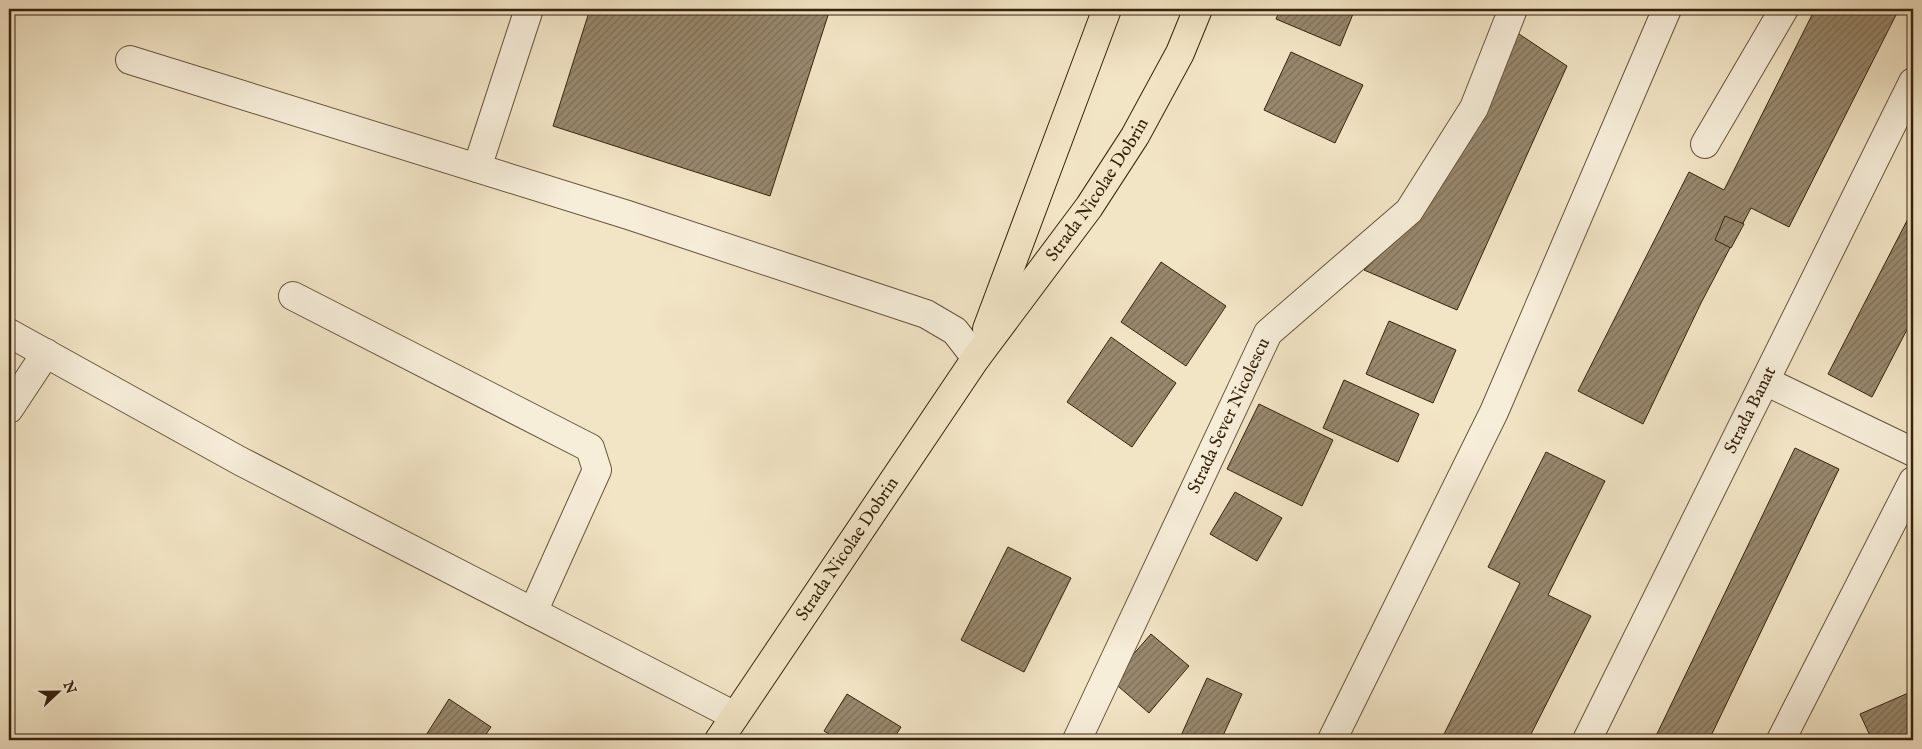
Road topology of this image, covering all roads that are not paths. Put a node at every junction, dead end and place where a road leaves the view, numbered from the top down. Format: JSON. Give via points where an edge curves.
{"nodes":[{"id":1,"x":529,"y":9,"type":"edge"},
{"id":2,"x":1107,"y":9,"type":"edge"},
{"id":3,"x":1198,"y":9,"type":"edge"},
{"id":4,"x":1512,"y":9,"type":"edge"},
{"id":5,"x":1667,"y":9,"type":"edge"},
{"id":6,"x":1784,"y":9,"type":"edge"},
{"id":7,"x":130,"y":60,"type":"dead end"},
{"id":8,"x":1913,"y":82,"type":"edge"},
{"id":9,"x":1705,"y":144,"type":"dead end"},
{"id":10,"x":477,"y":168,"type":"junction"},
{"id":11,"x":293,"y":296,"type":"dead end"},
{"id":12,"x":9,"y":333,"type":"edge"},
{"id":13,"x":46,"y":353,"type":"junction"},
{"id":14,"x":976,"y":358,"type":"junction"},
{"id":15,"x":1765,"y":381,"type":"junction"},
{"id":16,"x":9,"y":408,"type":"edge"},
{"id":17,"x":1913,"y":452,"type":"edge"},
{"id":18,"x":1913,"y":481,"type":"edge"},
{"id":19,"x":533,"y":612,"type":"junction"},
{"id":20,"x":735,"y":716,"type":"junction"},
{"id":21,"x":719,"y":740,"type":"edge"},
{"id":22,"x":1077,"y":740,"type":"edge"},
{"id":23,"x":1332,"y":740,"type":"edge"},
{"id":24,"x":1587,"y":740,"type":"edge"},
{"id":25,"x":1781,"y":740,"type":"edge"}],
"edges":[{"from":1,"to":10,"type":"street"},
{"from":2,"to":14,"type":"main road","name":"Strada Nicolae Dobrin"},
{"from":3,"to":14,"type":"main road","name":"Strada Nicolae Dobrin","via":[[1180,53],[1130,144],[1090,207]]},
{"from":4,"to":22,"type":"street","name":"Strada Sever Nicolescu","via":[[1474,108],[1410,212],[1268,333]]},
{"from":5,"to":23,"type":"street","via":[[1494,412]]},
{"from":6,"to":9,"type":"street"},
{"from":7,"to":10,"type":"street"},
{"from":8,"to":15,"type":"street","name":"Strada Banat"},
{"from":10,"to":14,"type":"street","via":[[926,314],[955,331]]},
{"from":11,"to":19,"type":"street","via":[[590,448],[597,470]]},
{"from":12,"to":13,"type":"street"},
{"from":13,"to":16,"type":"street"},
{"from":13,"to":19,"type":"street","via":[[240,461]]},
{"from":14,"to":20,"type":"main road","name":"Strada Nicolae Dobrin"},
{"from":15,"to":17,"type":"street"},
{"from":15,"to":24,"type":"street","name":"Strada Banat"},
{"from":18,"to":25,"type":"street"},
{"from":19,"to":20,"type":"street"},
{"from":20,"to":21,"type":"main road","name":"Strada Nicolae Dobrin"}]}
